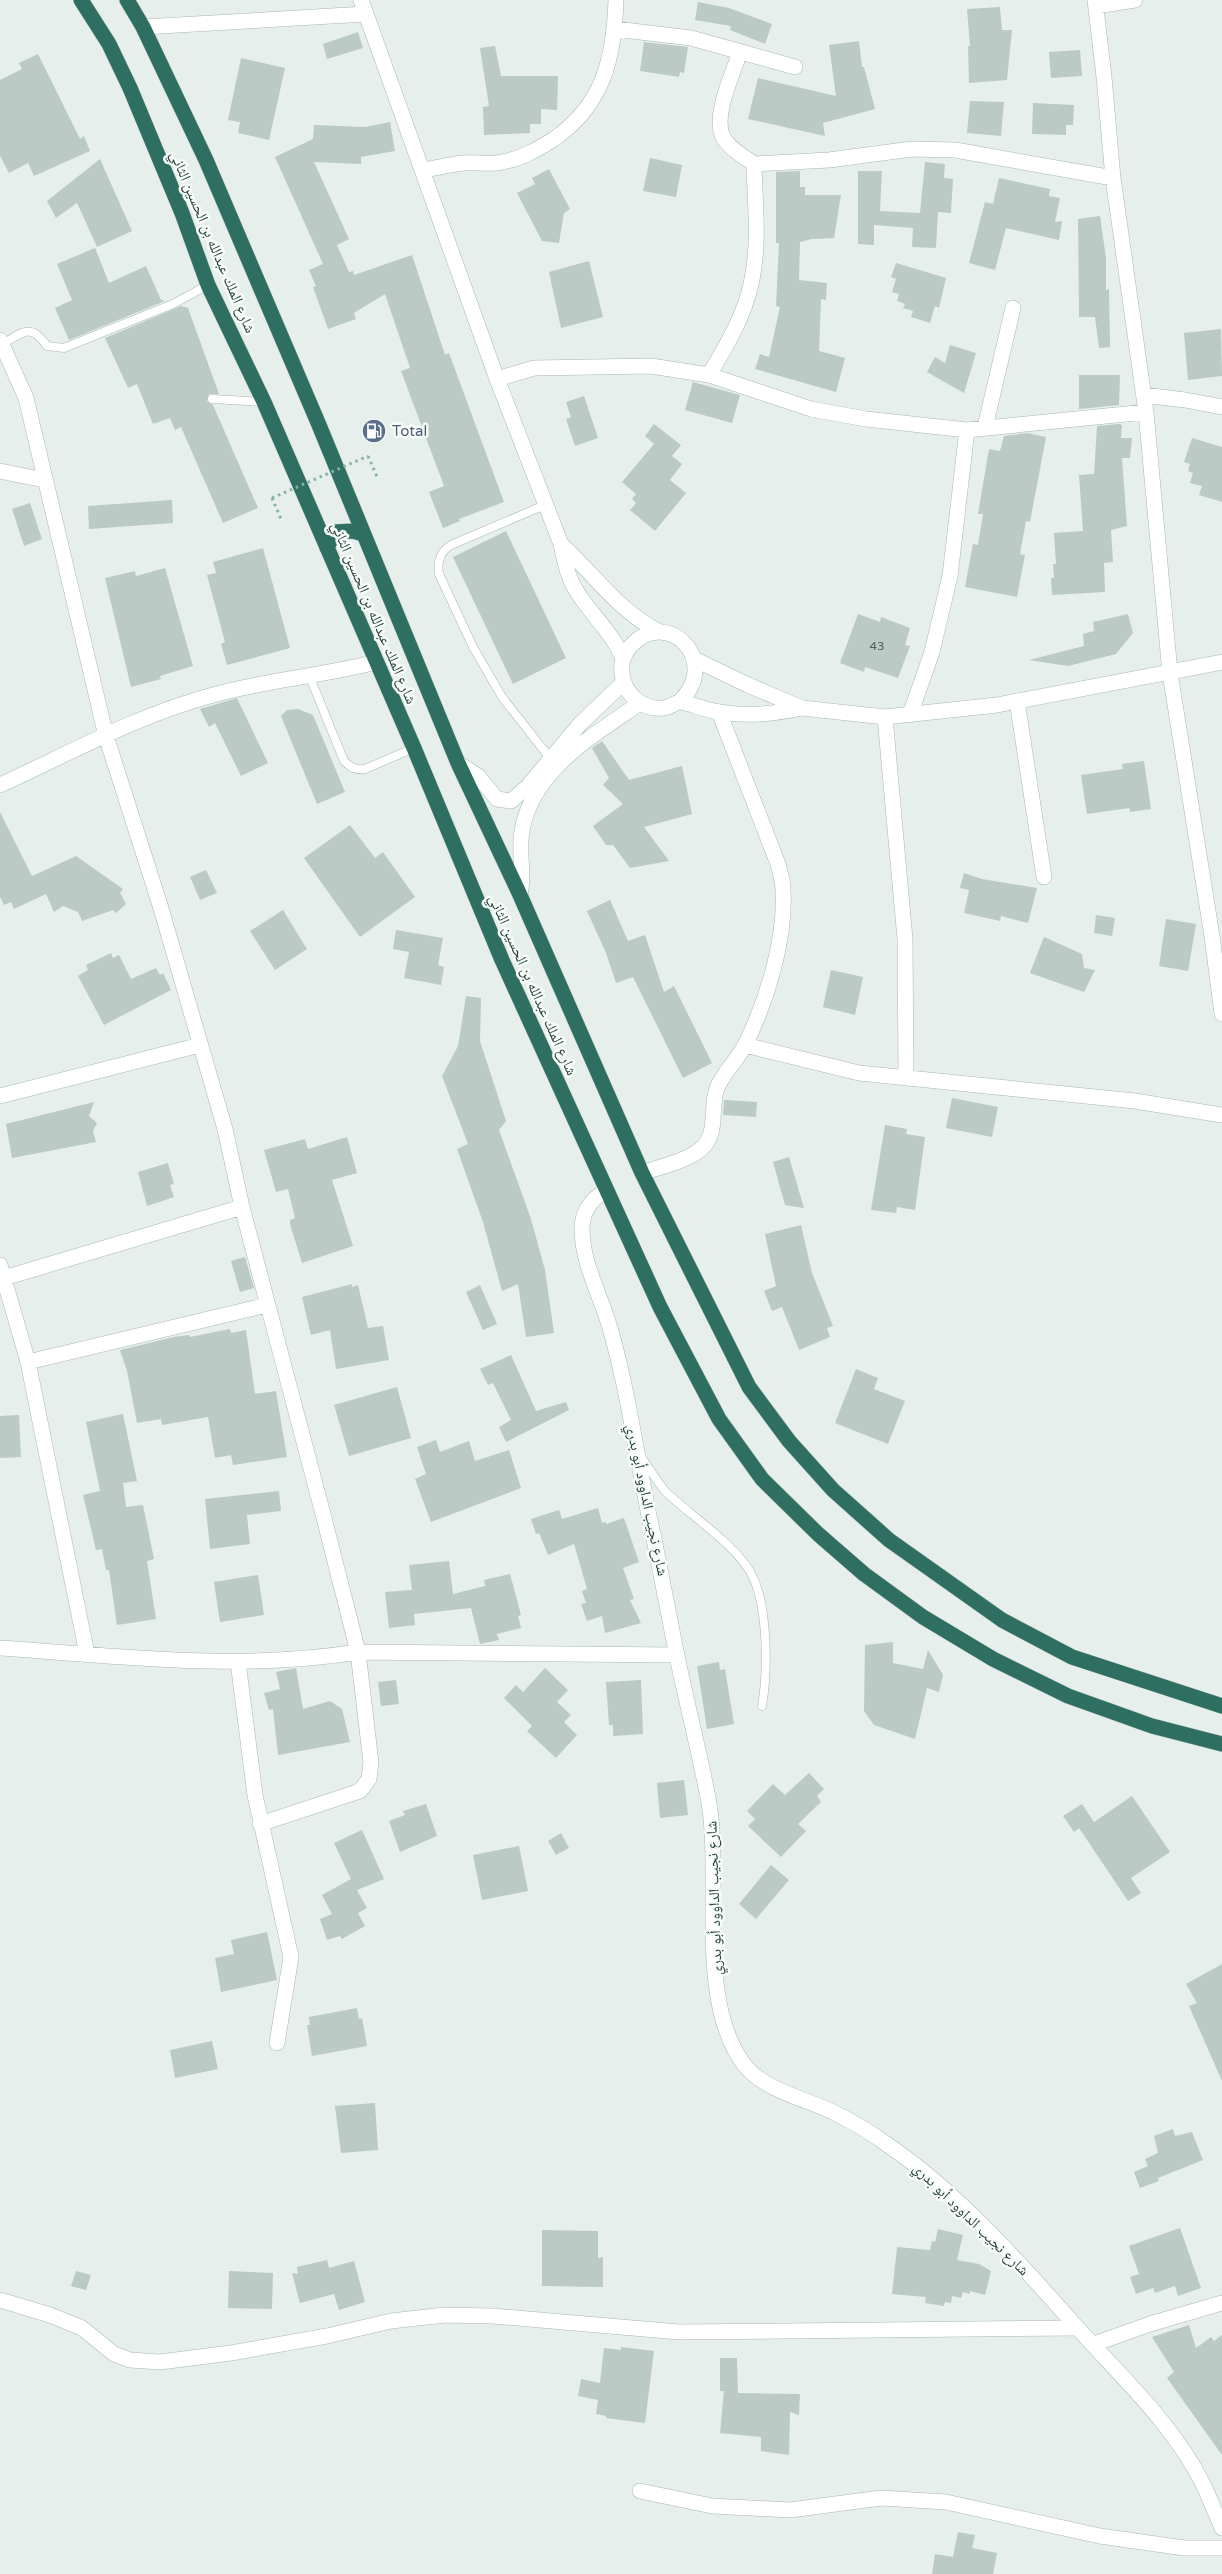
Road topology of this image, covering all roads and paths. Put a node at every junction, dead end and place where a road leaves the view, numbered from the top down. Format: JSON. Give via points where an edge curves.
{"nodes":[{"id":1,"x":81,"y":0,"type":"edge"},
{"id":2,"x":126,"y":0,"type":"edge"},
{"id":3,"x":616,"y":0,"type":"edge"},
{"id":4,"x":1135,"y":0,"type":"edge"},
{"id":5,"x":1096,"y":3,"type":"edge"},
{"id":6,"x":363,"y":7,"type":"edge"},
{"id":7,"x":144,"y":28,"type":"junction"},
{"id":8,"x":615,"y":29,"type":"junction"},
{"id":9,"x":740,"y":52,"type":"junction"},
{"id":10,"x":795,"y":67,"type":"dead end"},
{"id":11,"x":754,"y":164,"type":"junction"},
{"id":12,"x":423,"y":170,"type":"junction"},
{"id":13,"x":1113,"y":178,"type":"junction"},
{"id":14,"x":208,"y":285,"type":"junction"},
{"id":15,"x":1013,"y":308,"type":"dead end"},
{"id":16,"x":1,"y":342,"type":"edge"},
{"id":17,"x":709,"y":375,"type":"junction"},
{"id":18,"x":497,"y":379,"type":"junction"},
{"id":19,"x":1144,"y":395,"type":"junction"},
{"id":20,"x":212,"y":399,"type":"dead end"},
{"id":21,"x":264,"y":402,"type":"junction"},
{"id":22,"x":1222,"y":407,"type":"edge"},
{"id":23,"x":1146,"y":412,"type":"junction"},
{"id":24,"x":985,"y":427,"type":"junction"},
{"id":25,"x":967,"y":430,"type":"junction"},
{"id":26,"x":0,"y":471,"type":"edge"},
{"id":27,"x":377,"y":477,"type":"dead end"},
{"id":28,"x":44,"y":480,"type":"junction"},
{"id":29,"x":545,"y":505,"type":"junction"},
{"id":30,"x":281,"y":519,"type":"dead end"},
{"id":31,"x":362,"y":534,"type":"junction"},
{"id":32,"x":561,"y":544,"type":"junction"},
{"id":33,"x":327,"y":548,"type":"junction"},
{"id":34,"x":660,"y":632,"type":"junction"},
{"id":35,"x":623,"y":658,"type":"junction"},
{"id":36,"x":694,"y":659,"type":"junction"},
{"id":37,"x":376,"y":662,"type":"junction"},
{"id":38,"x":1222,"y":662,"type":"edge"},
{"id":39,"x":1170,"y":672,"type":"junction"},
{"id":40,"x":309,"y":675,"type":"junction"},
{"id":41,"x":623,"y":683,"type":"junction"},
{"id":42,"x":680,"y":701,"type":"junction"},
{"id":43,"x":1017,"y":701,"type":"junction"},
{"id":44,"x":640,"y":703,"type":"junction"},
{"id":45,"x":802,"y":708,"type":"junction"},
{"id":46,"x":719,"y":712,"type":"junction"},
{"id":47,"x":910,"y":715,"type":"junction"},
{"id":48,"x":885,"y":717,"type":"junction"},
{"id":49,"x":106,"y":736,"type":"junction"},
{"id":50,"x":414,"y":748,"type":"junction"},
{"id":51,"x":553,"y":762,"type":"junction"},
{"id":52,"x":458,"y":763,"type":"junction"},
{"id":53,"x":0,"y":785,"type":"edge"},
{"id":54,"x":1044,"y":877,"type":"dead end"},
{"id":55,"x":520,"y":895,"type":"junction"},
{"id":56,"x":1222,"y":1014,"type":"edge"},
{"id":57,"x":200,"y":1045,"type":"junction"},
{"id":58,"x":745,"y":1045,"type":"junction"},
{"id":59,"x":906,"y":1076,"type":"junction"},
{"id":60,"x":0,"y":1096,"type":"edge"},
{"id":61,"x":1222,"y":1115,"type":"edge"},
{"id":62,"x":642,"y":1173,"type":"junction"},
{"id":63,"x":606,"y":1191,"type":"junction"},
{"id":64,"x":242,"y":1207,"type":"junction"},
{"id":65,"x":2,"y":1272,"type":"edge"},
{"id":66,"x":267,"y":1305,"type":"junction"},
{"id":67,"x":28,"y":1362,"type":"junction"},
{"id":68,"x":635,"y":1448,"type":"junction"},
{"id":69,"x":0,"y":1648,"type":"edge"},
{"id":70,"x":358,"y":1652,"type":"junction"},
{"id":71,"x":87,"y":1654,"type":"junction"},
{"id":72,"x":677,"y":1655,"type":"junction"},
{"id":73,"x":238,"y":1662,"type":"junction"},
{"id":74,"x":762,"y":1706,"type":"dead end"},
{"id":75,"x":1222,"y":1706,"type":"edge"},
{"id":76,"x":1222,"y":1744,"type":"edge"},
{"id":77,"x":260,"y":1824,"type":"junction"},
{"id":78,"x":277,"y":2043,"type":"dead end"},
{"id":79,"x":0,"y":2300,"type":"edge"},
{"id":80,"x":1222,"y":2303,"type":"edge"},
{"id":81,"x":1077,"y":2328,"type":"junction"},
{"id":82,"x":1094,"y":2344,"type":"junction"},
{"id":83,"x":640,"y":2491,"type":"dead end"},
{"id":84,"x":1222,"y":2528,"type":"edge"},
{"id":85,"x":1222,"y":2548,"type":"edge"}],
"edges":[{"from":1,"to":14,"type":"highway","name":"شارع الملك عبدالله بن الحسين الثاني","via":[[109,44],[130,88]]},
{"from":2,"to":7,"type":"highway","name":"شارع الملك عبدالله بن الحسين الثاني"},
{"from":3,"to":8,"type":"street"},
{"from":4,"to":5,"type":"street"},
{"from":5,"to":13,"type":"street"},
{"from":6,"to":7,"type":"street"},
{"from":6,"to":12,"type":"street"},
{"from":7,"to":31,"type":"highway","name":"شارع الملك عبدالله بن الحسين الثاني","via":[[206,160],[334,460]]},
{"from":8,"to":9,"type":"street","via":[[691,38]]},
{"from":8,"to":12,"type":"street","via":[[607,69],[586,110],[572,126],[539,149],[519,158],[502,163],[464,163]]},
{"from":9,"to":10,"type":"street"},
{"from":9,"to":11,"type":"street","via":[[724,98],[721,129],[727,143]]},
{"from":11,"to":13,"type":"street","via":[[830,160],[912,150],[956,150]]},
{"from":11,"to":17,"type":"street","via":[[756,223],[751,284],[742,312]]},
{"from":12,"to":18,"type":"street"},
{"from":13,"to":19,"type":"street"},
{"from":14,"to":16,"type":"lane","via":[[173,304],[64,348],[47,346],[38,334],[30,330]]},
{"from":14,"to":21,"type":"highway","name":"شارع الملك عبدالله بن الحسين الثاني"},
{"from":15,"to":24,"type":"street"},
{"from":16,"to":28,"type":"street","via":[[26,398]]},
{"from":17,"to":18,"type":"street","via":[[651,366],[602,366],[534,368]]},
{"from":17,"to":25,"type":"street","via":[[811,409],[866,419]]},
{"from":18,"to":29,"type":"street"},
{"from":19,"to":22,"type":"street"},
{"from":19,"to":23,"type":"street"},
{"from":20,"to":21,"type":"lane"},
{"from":21,"to":33,"type":"highway","name":"شارع الملك عبدالله بن الحسين الثاني"},
{"from":23,"to":24,"type":"street"},
{"from":23,"to":39,"type":"street"},
{"from":24,"to":25,"type":"street"},
{"from":25,"to":47,"type":"street","via":[[948,584],[932,652]]},
{"from":26,"to":28,"type":"street"},
{"from":27,"to":30,"type":"path","bridge":true,"via":[[368,456],[272,498]]},
{"from":28,"to":49,"type":"street"},
{"from":29,"to":32,"type":"street"},
{"from":29,"to":51,"type":"lane","via":[[451,545],[441,554],[438,565],[439,574],[478,656],[502,697]]},
{"from":31,"to":33,"type":"highway","via":[[353,530],[334,532]]},
{"from":31,"to":52,"type":"highway","name":"شارع الملك عبدالله بن الحسين الثاني"},
{"from":32,"to":34,"type":"street","via":[[630,615]]},
{"from":32,"to":35,"type":"street","via":[[565,566],[574,586],[610,632]]},
{"from":33,"to":37,"type":"highway","name":"شارع الملك عبدالله بن الحسين الثاني"},
{"from":34,"to":35,"type":"street","via":[[637,640]]},
{"from":34,"to":36,"type":"street","via":[[681,640]]},
{"from":35,"to":41,"type":"street"},
{"from":36,"to":42,"type":"street","via":[[694,683]]},
{"from":36,"to":45,"type":"street"},
{"from":37,"to":40,"type":"street"},
{"from":37,"to":50,"type":"highway","name":"شارع الملك عبدالله بن الحسين الثاني"},
{"from":38,"to":39,"type":"street"},
{"from":39,"to":43,"type":"street"},
{"from":39,"to":56,"type":"street"},
{"from":40,"to":49,"type":"street","via":[[196,700],[149,715]]},
{"from":40,"to":50,"type":"lane","via":[[348,765],[366,769]]},
{"from":41,"to":44,"type":"street"},
{"from":41,"to":51,"type":"street","via":[[580,724]]},
{"from":42,"to":44,"type":"street","via":[[654,708]]},
{"from":42,"to":46,"type":"street"},
{"from":43,"to":47,"type":"street"},
{"from":43,"to":54,"type":"street"},
{"from":44,"to":51,"type":"street"},
{"from":45,"to":46,"type":"street","via":[[775,714]]},
{"from":45,"to":48,"type":"street"},
{"from":46,"to":58,"type":"street","via":[[778,864],[784,888],[777,946],[765,999]]},
{"from":47,"to":48,"type":"street"},
{"from":48,"to":59,"type":"street","via":[[906,939]]},
{"from":49,"to":53,"type":"street"},
{"from":49,"to":57,"type":"street"},
{"from":50,"to":63,"type":"highway","name":"شارع الملك عبدالله بن الحسين الثاني","via":[[502,960]]},
{"from":51,"to":52,"type":"street","via":[[519,796],[504,802],[497,799],[478,776]]},
{"from":51,"to":55,"type":"street","via":[[524,822],[520,840],[523,877]]},
{"from":52,"to":55,"type":"highway","name":"شارع الملك عبدالله بن الحسين الثاني"},
{"from":55,"to":62,"type":"highway","name":"شارع الملك عبدالله بن الحسين الثاني"},
{"from":57,"to":60,"type":"street"},
{"from":57,"to":64,"type":"street","via":[[225,1129]]},
{"from":58,"to":59,"type":"street","via":[[859,1073]]},
{"from":58,"to":62,"type":"street","via":[[718,1085],[711,1133],[705,1145],[697,1153]]},
{"from":59,"to":61,"type":"street","via":[[1135,1101]]},
{"from":62,"to":75,"type":"highway","name":"شارع الملك عبدالله بن الحسين الثاني","via":[[748,1387],[789,1441],[833,1490],[889,1540],[1002,1620],[1072,1657]]},
{"from":63,"to":68,"type":"street","name":"شارع نجيب الداوود أبو بدري","via":[[595,1197],[586,1210],[582,1224],[583,1244],[610,1329]]},
{"from":63,"to":76,"type":"highway","name":"شارع الملك عبدالله بن الحسين الثاني","via":[[660,1307],[719,1419],[762,1479],[818,1534],[864,1574],[923,1617],[993,1659],[1068,1696],[1152,1726]]},
{"from":64,"to":65,"type":"street"},
{"from":64,"to":66,"type":"street"},
{"from":65,"to":67,"type":"street"},
{"from":66,"to":67,"type":"street"},
{"from":66,"to":70,"type":"street"},
{"from":67,"to":71,"type":"street"},
{"from":68,"to":72,"type":"street","name":"شارع نجيب الداوود أبو بدري"},
{"from":68,"to":74,"type":"lane","via":[[665,1490],[735,1554],[753,1577],[765,1639],[766,1680]]},
{"from":69,"to":71,"type":"street"},
{"from":70,"to":72,"type":"street"},
{"from":70,"to":73,"type":"street"},
{"from":70,"to":77,"type":"street","via":[[371,1762],[367,1784],[360,1791]]},
{"from":71,"to":73,"type":"street"},
{"from":72,"to":81,"type":"street","name":"شارع نجيب الداوود أبو بدري","via":[[709,1804],[714,1846],[714,1958],[722,2022],[731,2043],[748,2070],[778,2089],[836,2114],[882,2141],[928,2174],[1035,2280]]},
{"from":73,"to":77,"type":"street"},
{"from":77,"to":78,"type":"street","via":[[291,1957]]},
{"from":79,"to":81,"type":"street","via":[[82,2328],[114,2354],[130,2360],[160,2362],[231,2353],[391,2322],[445,2315],[679,2332]]},
{"from":80,"to":82,"type":"street"},
{"from":81,"to":82,"type":"street","name":"شارع نجيب الداوود أبو بدري"},
{"from":82,"to":84,"type":"street","name":"شارع نجيب الداوود أبو بدري","via":[[1172,2435],[1203,2485]]},
{"from":83,"to":85,"type":"street","via":[[712,2506],[790,2510],[881,2498],[946,2502],[1109,2537],[1176,2547]]}]}
